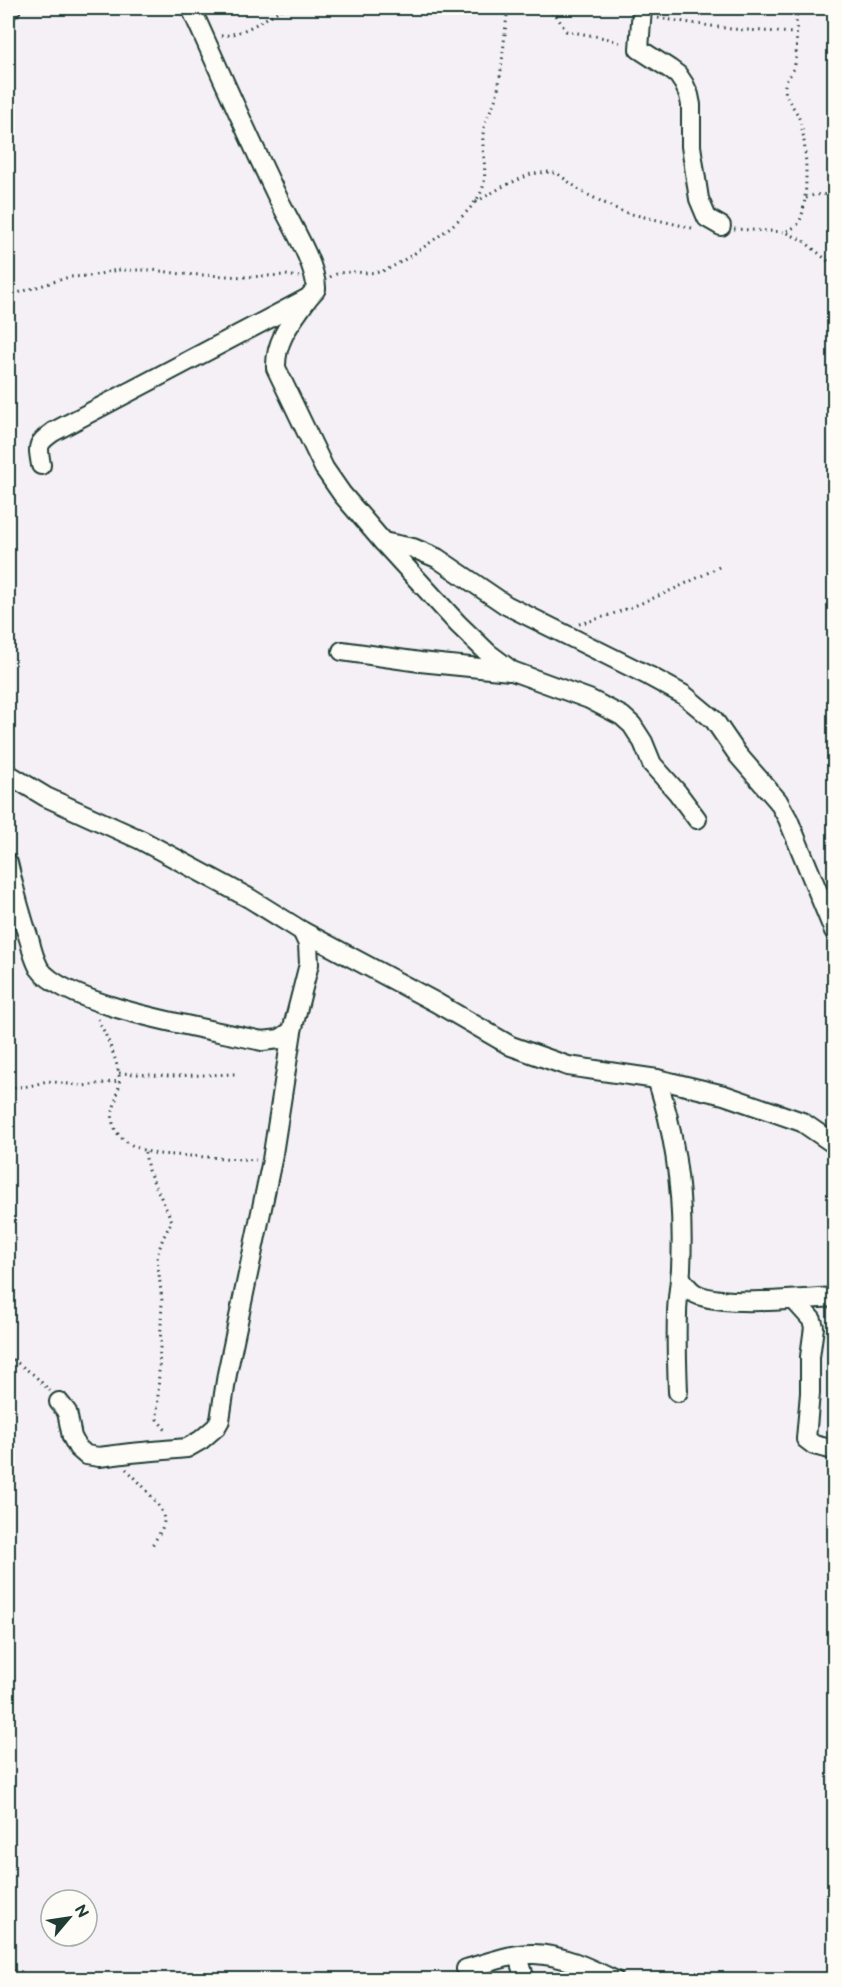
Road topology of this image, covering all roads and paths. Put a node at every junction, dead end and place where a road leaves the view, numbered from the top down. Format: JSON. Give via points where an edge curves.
{"nodes":[{"id":1,"x":191,"y":8,"type":"edge"},
{"id":2,"x":284,"y":8,"type":"edge"},
{"id":3,"x":508,"y":8,"type":"edge"},
{"id":4,"x":540,"y":8,"type":"edge"},
{"id":5,"x":796,"y":8,"type":"edge"},
{"id":6,"x":641,"y":12,"type":"edge"},
{"id":7,"x":795,"y":33,"type":"junction"},
{"id":8,"x":204,"y":37,"type":"junction"},
{"id":9,"x":639,"y":49,"type":"junction"},
{"id":10,"x":834,"y":194,"type":"edge"},
{"id":11,"x":806,"y":198,"type":"junction"},
{"id":12,"x":476,"y":202,"type":"junction"},
{"id":13,"x":721,"y":226,"type":"junction"},
{"id":14,"x":786,"y":232,"type":"junction"},
{"id":15,"x":834,"y":266,"type":"edge"},
{"id":16,"x":314,"y":290,"type":"junction"},
{"id":17,"x":8,"y":296,"type":"edge"},
{"id":18,"x":41,"y":465,"type":"dead end"},
{"id":19,"x":383,"y":542,"type":"junction"},
{"id":20,"x":722,"y":566,"type":"dead end"},
{"id":21,"x":555,"y":631,"type":"junction"},
{"id":22,"x":342,"y":651,"type":"dead end"},
{"id":23,"x":512,"y":671,"type":"junction"},
{"id":24,"x":8,"y":774,"type":"edge"},
{"id":25,"x":697,"y":819,"type":"dead end"},
{"id":26,"x":8,"y":863,"type":"edge"},
{"id":27,"x":302,"y":931,"type":"junction"},
{"id":28,"x":834,"y":931,"type":"edge"},
{"id":29,"x":81,"y":995,"type":"junction"},
{"id":30,"x":291,"y":1040,"type":"junction"},
{"id":31,"x":119,"y":1073,"type":"junction"},
{"id":32,"x":237,"y":1074,"type":"dead end"},
{"id":33,"x":657,"y":1079,"type":"junction"},
{"id":34,"x":119,"y":1081,"type":"junction"},
{"id":35,"x":8,"y":1088,"type":"edge"},
{"id":36,"x":834,"y":1144,"type":"edge"},
{"id":37,"x":146,"y":1152,"type":"junction"},
{"id":38,"x":272,"y":1160,"type":"junction"},
{"id":39,"x":680,"y":1277,"type":"junction"},
{"id":40,"x":834,"y":1297,"type":"edge"},
{"id":41,"x":794,"y":1300,"type":"junction"},
{"id":42,"x":8,"y":1356,"type":"edge"},
{"id":43,"x":678,"y":1392,"type":"dead end"},
{"id":44,"x":58,"y":1402,"type":"joint"},
{"id":45,"x":187,"y":1448,"type":"junction"},
{"id":46,"x":834,"y":1450,"type":"edge"},
{"id":47,"x":113,"y":1456,"type":"junction"},
{"id":48,"x":151,"y":1547,"type":"dead end"},
{"id":49,"x":518,"y":1956,"type":"junction"},
{"id":50,"x":466,"y":1969,"type":"dead end"},
{"id":51,"x":8,"y":1971,"type":"edge"},
{"id":52,"x":26,"y":1980,"type":"edge"},
{"id":53,"x":525,"y":1980,"type":"edge"},
{"id":54,"x":614,"y":1980,"type":"edge"}],
"edges":[{"from":1,"to":8,"type":"street"},
{"from":2,"to":8,"type":"path","via":[[237,33]]},
{"from":3,"to":12,"type":"path","via":[[497,93],[484,126],[483,186]]},
{"from":4,"to":9,"type":"path","via":[[556,15],[566,31]]},
{"from":5,"to":7,"type":"path"},
{"from":6,"to":7,"type":"path","via":[[731,29]]},
{"from":6,"to":9,"type":"street"},
{"from":7,"to":11,"type":"path","via":[[795,65],[785,86],[802,129]]},
{"from":8,"to":16,"type":"street","via":[[302,245]]},
{"from":9,"to":13,"type":"street","via":[[678,75],[689,95],[699,199],[706,218]]},
{"from":10,"to":11,"type":"path"},
{"from":11,"to":14,"type":"path","via":[[798,225]]},
{"from":12,"to":13,"type":"path","via":[[531,174],[549,172],[623,212],[702,231]]},
{"from":12,"to":16,"type":"path","via":[[416,252],[382,272],[342,272]]},
{"from":13,"to":14,"type":"path"},
{"from":14,"to":15,"type":"path","via":[[806,242]]},
{"from":16,"to":17,"type":"path","via":[[302,277],[286,275],[247,277],[117,270],[69,277]]},
{"from":16,"to":18,"type":"street","via":[[53,432],[40,441]]},
{"from":16,"to":19,"type":"street","via":[[283,334],[276,368],[324,468]]},
{"from":19,"to":21,"type":"street","via":[[437,558],[506,606]]},
{"from":19,"to":23,"type":"street","via":[[458,624]]},
{"from":20,"to":21,"type":"path","via":[[611,616]]},
{"from":21,"to":28,"type":"street","via":[[667,685],[714,720],[778,801]]},
{"from":22,"to":23,"type":"street"},
{"from":23,"to":25,"type":"street","via":[[589,699],[622,716],[643,742],[652,764]]},
{"from":24,"to":27,"type":"street","via":[[141,840]]},
{"from":26,"to":29,"type":"street","via":[[38,966],[46,976]]},
{"from":27,"to":30,"type":"street","via":[[308,944],[309,964]]},
{"from":27,"to":33,"type":"street","via":[[511,1046],[568,1066]]},
{"from":29,"to":30,"type":"street","via":[[140,1016],[262,1041]]},
{"from":29,"to":31,"type":"path","via":[[103,1029]]},
{"from":30,"to":38,"type":"street"},
{"from":31,"to":32,"type":"path"},
{"from":31,"to":34,"type":"path"},
{"from":33,"to":36,"type":"street","via":[[724,1095],[802,1122]]},
{"from":33,"to":39,"type":"street","via":[[676,1159]]},
{"from":34,"to":35,"type":"path","via":[[83,1086],[47,1081]]},
{"from":34,"to":37,"type":"path","via":[[113,1125],[125,1142]]},
{"from":37,"to":38,"type":"path"},
{"from":37,"to":45,"type":"path","via":[[148,1170],[172,1221],[157,1256],[162,1301],[157,1419]]},
{"from":38,"to":45,"type":"street","via":[[220,1420]]},
{"from":39,"to":41,"type":"street","via":[[698,1295],[718,1300]]},
{"from":39,"to":43,"type":"street"},
{"from":40,"to":41,"type":"street"},
{"from":41,"to":46,"type":"street","via":[[814,1327],[806,1439]]},
{"from":42,"to":44,"type":"path","via":[[48,1388]]},
{"from":44,"to":47,"type":"street","via":[[67,1412],[78,1448],[86,1455]]},
{"from":45,"to":47,"type":"street"},
{"from":47,"to":48,"type":"path","via":[[135,1477],[164,1517]]},
{"from":49,"to":50,"type":"street"},
{"from":49,"to":53,"type":"street"},
{"from":49,"to":54,"type":"street","via":[[534,1954],[578,1963]]},
{"from":51,"to":52,"type":"path","via":[[21,1972]]}]}
